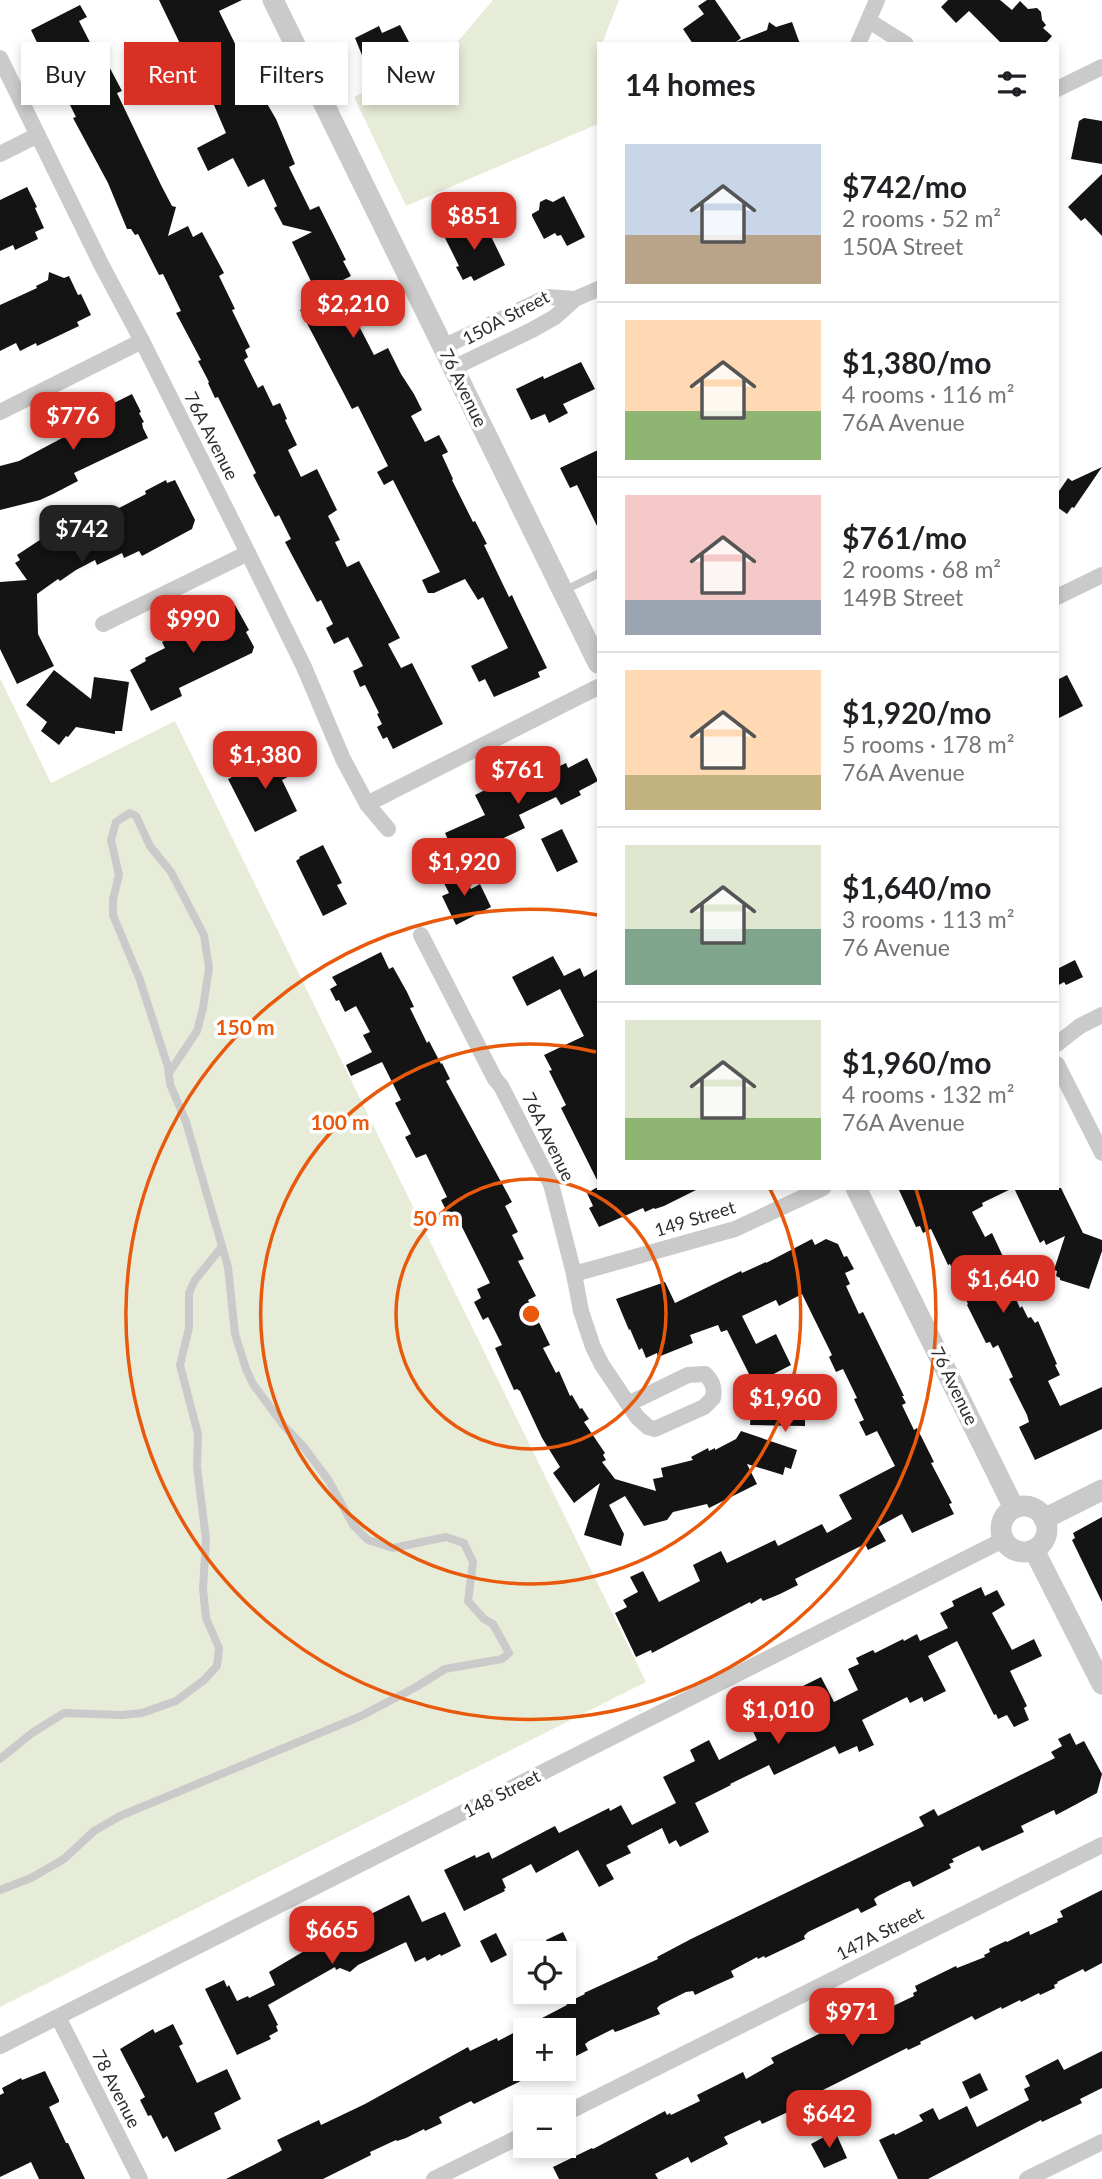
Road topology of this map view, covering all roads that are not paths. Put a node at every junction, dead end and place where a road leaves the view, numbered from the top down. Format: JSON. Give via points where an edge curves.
{"nodes":[{"id":1,"x":272,"y":0,"type":"edge"},
{"id":2,"x":877,"y":0,"type":"edge"},
{"id":3,"x":869,"y":21,"type":"junction"},
{"id":4,"x":859,"y":42,"type":"edge"},
{"id":5,"x":903,"y":42,"type":"edge"},
{"id":6,"x":0,"y":58,"type":"edge"},
{"id":7,"x":1102,"y":67,"type":"edge"},
{"id":8,"x":1059,"y":88,"type":"edge"},
{"id":9,"x":38,"y":135,"type":"junction"},
{"id":10,"x":0,"y":154,"type":"edge"},
{"id":11,"x":597,"y":289,"type":"edge"},
{"id":12,"x":575,"y":299,"type":"junction"},
{"id":13,"x":142,"y":341,"type":"junction"},
{"id":14,"x":443,"y":347,"type":"junction"},
{"id":15,"x":453,"y":368,"type":"junction"},
{"id":16,"x":0,"y":412,"type":"edge"},
{"id":17,"x":248,"y":553,"type":"junction"},
{"id":18,"x":597,"y":574,"type":"edge"},
{"id":19,"x":1102,"y":575,"type":"edge"},
{"id":20,"x":563,"y":591,"type":"junction"},
{"id":21,"x":1059,"y":596,"type":"edge"},
{"id":22,"x":103,"y":624,"type":"dead end"},
{"id":23,"x":597,"y":661,"type":"edge"},
{"id":24,"x":597,"y":688,"type":"edge"},
{"id":25,"x":367,"y":804,"type":"junction"},
{"id":26,"x":388,"y":828,"type":"dead end"},
{"id":27,"x":421,"y":935,"type":"dead end"},
{"id":28,"x":1102,"y":1015,"type":"edge"},
{"id":29,"x":1059,"y":1042,"type":"edge"},
{"id":30,"x":1059,"y":1068,"type":"edge"},
{"id":31,"x":169,"y":1073,"type":"junction"},
{"id":32,"x":1102,"y":1153,"type":"edge"},
{"id":33,"x":818,"y":1190,"type":"edge"},
{"id":34,"x":857,"y":1190,"type":"edge"},
{"id":35,"x":221,"y":1248,"type":"junction"},
{"id":36,"x":574,"y":1274,"type":"junction"},
{"id":37,"x":628,"y":1404,"type":"junction"},
{"id":38,"x":1102,"y":1490,"type":"edge"},
{"id":39,"x":1014,"y":1508,"type":"junction"},
{"id":40,"x":1044,"y":1519,"type":"junction"},
{"id":41,"x":1003,"y":1540,"type":"junction"},
{"id":42,"x":1034,"y":1550,"type":"junction"},
{"id":43,"x":1102,"y":1684,"type":"edge"},
{"id":44,"x":0,"y":1759,"type":"edge"},
{"id":45,"x":1102,"y":1845,"type":"edge"},
{"id":46,"x":0,"y":1890,"type":"edge"},
{"id":47,"x":58,"y":2017,"type":"junction"},
{"id":48,"x":0,"y":2046,"type":"edge"},
{"id":49,"x":576,"y":2108,"type":"edge"},
{"id":50,"x":513,"y":2140,"type":"edge"},
{"id":51,"x":1102,"y":2142,"type":"edge"},
{"id":52,"x":140,"y":2179,"type":"edge"},
{"id":53,"x":434,"y":2179,"type":"edge"},
{"id":54,"x":1027,"y":2179,"type":"edge"}],
"edges":[{"from":1,"to":14,"type":"street","name":"76 Avenue"},
{"from":2,"to":3,"type":"street"},
{"from":3,"to":4,"type":"street"},
{"from":3,"to":5,"type":"street"},
{"from":6,"to":9,"type":"street","name":"76A Avenue"},
{"from":7,"to":8,"type":"street"},
{"from":9,"to":10,"type":"street"},
{"from":9,"to":13,"type":"street","name":"76A Avenue"},
{"from":11,"to":12,"type":"street","name":"150A Street"},
{"from":12,"to":14,"type":"street","name":"150A Street","via":[[547,297]]},
{"from":12,"to":15,"type":"street","name":"150A Street","via":[[555,317]]},
{"from":13,"to":16,"type":"street"},
{"from":13,"to":17,"type":"street","name":"76A Avenue"},
{"from":14,"to":15,"type":"street","name":"76 Avenue"},
{"from":15,"to":20,"type":"street","name":"76 Avenue"},
{"from":17,"to":22,"type":"street"},
{"from":17,"to":25,"type":"street","name":"76A Avenue"},
{"from":18,"to":20,"type":"lane"},
{"from":19,"to":21,"type":"street"},
{"from":20,"to":23,"type":"street","name":"76 Avenue"},
{"from":24,"to":25,"type":"street"},
{"from":25,"to":26,"type":"street","name":"76A Avenue"},
{"from":27,"to":36,"type":"street","name":"76A Avenue","via":[[551,1184]]},
{"from":28,"to":29,"type":"street"},
{"from":30,"to":32,"type":"street"},
{"from":31,"to":31,"type":"lane","via":[[140,980],[113,915],[119,874],[111,840],[116,822],[130,813],[171,872],[204,935],[209,968],[197,1031]]},
{"from":31,"to":35,"type":"lane"},
{"from":33,"to":36,"type":"street","name":"149 Street","via":[[735,1229]]},
{"from":34,"to":39,"type":"street","name":"76 Avenue"},
{"from":35,"to":44,"type":"lane","via":[[189,1293],[189,1328],[180,1365],[198,1434],[197,1467],[206,1539],[203,1589],[206,1618],[219,1648],[217,1667],[176,1701],[142,1713],[64,1713]]},
{"from":35,"to":46,"type":"lane","via":[[228,1267],[236,1334],[253,1384],[329,1481],[353,1525],[368,1540],[393,1548],[446,1536],[464,1543],[473,1562],[468,1601],[493,1624],[509,1653],[502,1659],[444,1669],[361,1716],[120,1816],[94,1831],[64,1859]]},
{"from":36,"to":37,"type":"street","name":"76A Avenue","via":[[593,1347]]},
{"from":37,"to":37,"type":"street","name":"76A Avenue","via":[[697,1373],[705,1374],[714,1387],[713,1398],[704,1408],[655,1429],[642,1423]]},
{"from":38,"to":40,"type":"street"},
{"from":39,"to":40,"type":"street","via":[[1035,1509]]},
{"from":39,"to":41,"type":"street","via":[[1002,1522]]},
{"from":40,"to":42,"type":"street","via":[[1045,1537]]},
{"from":41,"to":42,"type":"street","via":[[1017,1551]]},
{"from":41,"to":47,"type":"street","name":"148 Street"},
{"from":42,"to":43,"type":"street"},
{"from":45,"to":49,"type":"street","name":"147A Street"},
{"from":47,"to":48,"type":"street","name":"148 Street"},
{"from":47,"to":52,"type":"street","name":"78 Avenue"},
{"from":50,"to":53,"type":"street"},
{"from":51,"to":54,"type":"street"}]}
